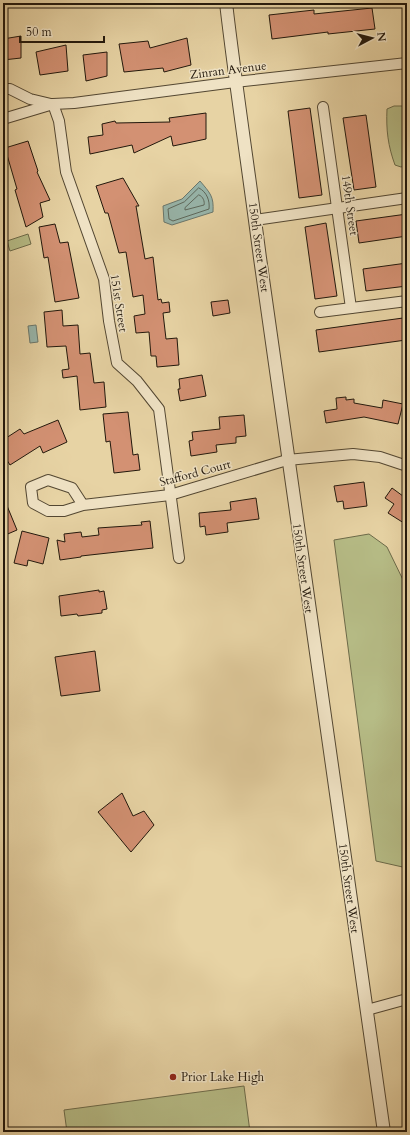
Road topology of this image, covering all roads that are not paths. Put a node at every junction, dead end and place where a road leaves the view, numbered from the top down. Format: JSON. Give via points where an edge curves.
{"nodes":[{"id":1,"x":226,"y":3,"type":"edge"},
{"id":2,"x":407,"y":63,"type":"edge"},
{"id":3,"x":235,"y":82,"type":"junction"},
{"id":4,"x":3,"y":89,"type":"edge"},
{"id":5,"x":53,"y":104,"type":"junction"},
{"id":6,"x":323,"y":107,"type":"dead end"},
{"id":7,"x":3,"y":119,"type":"edge"},
{"id":8,"x":407,"y":198,"type":"edge"},
{"id":9,"x":338,"y":208,"type":"junction"},
{"id":10,"x":255,"y":220,"type":"junction"},
{"id":11,"x":407,"y":301,"type":"edge"},
{"id":12,"x":351,"y":308,"type":"junction"},
{"id":13,"x":320,"y":312,"type":"dead end"},
{"id":14,"x":287,"y":460,"type":"junction"},
{"id":15,"x":407,"y":466,"type":"edge"},
{"id":16,"x":170,"y":495,"type":"junction"},
{"id":17,"x":83,"y":505,"type":"junction"},
{"id":18,"x":179,"y":558,"type":"dead end"},
{"id":19,"x":407,"y":999,"type":"edge"},
{"id":20,"x":367,"y":1010,"type":"junction"},
{"id":21,"x":384,"y":1132,"type":"edge"}],
"edges":[{"from":1,"to":3,"type":"street","name":"150th Street West"},
{"from":2,"to":3,"type":"street","name":"Zinran Avenue"},
{"from":3,"to":5,"type":"street","name":"Zinran Avenue"},
{"from":3,"to":10,"type":"street","name":"150th Street West"},
{"from":4,"to":5,"type":"street","name":"Zinran Avenue"},
{"from":5,"to":7,"type":"street","name":"Zinran Avenue"},
{"from":5,"to":16,"type":"street","name":"151st Street","via":[[59,121],[66,172],[104,279],[117,363],[137,381],[159,409]]},
{"from":6,"to":9,"type":"street","name":"149th Street"},
{"from":8,"to":9,"type":"street"},
{"from":9,"to":10,"type":"street"},
{"from":9,"to":12,"type":"street","name":"149th Street"},
{"from":10,"to":14,"type":"street","name":"150th Street West"},
{"from":11,"to":12,"type":"street"},
{"from":12,"to":13,"type":"street"},
{"from":14,"to":15,"type":"street","name":"Stafford Court","via":[[353,454],[380,457]]},
{"from":14,"to":16,"type":"street","name":"Stafford Court"},
{"from":14,"to":20,"type":"street","name":"150th Street West"},
{"from":16,"to":17,"type":"street","name":"Stafford Court"},
{"from":16,"to":18,"type":"street","name":"151st Street"},
{"from":17,"to":17,"type":"street","name":"Stafford Court","via":[[72,488],[48,480],[31,487],[33,503],[48,511],[64,511]]},
{"from":19,"to":20,"type":"street"},
{"from":20,"to":21,"type":"street","name":"150th Street West"}]}
